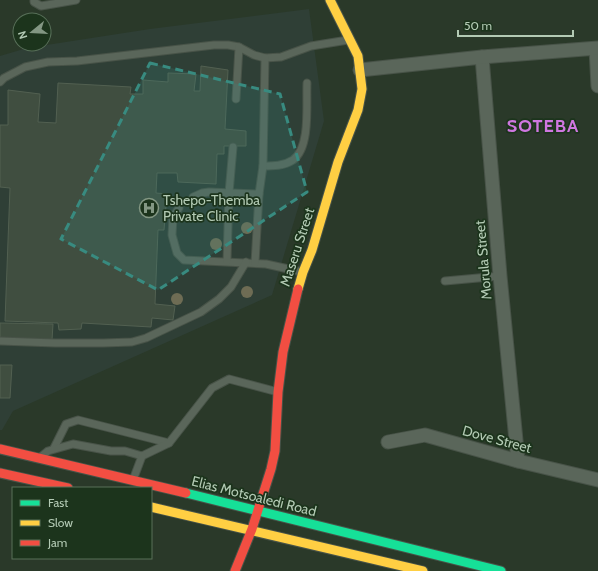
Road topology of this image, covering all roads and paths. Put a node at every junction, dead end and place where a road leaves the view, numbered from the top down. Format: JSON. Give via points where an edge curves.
{"nodes":[{"id":1,"x":34,"y":0,"type":"edge"},
{"id":2,"x":76,"y":0,"type":"edge"},
{"id":3,"x":330,"y":0,"type":"edge"},
{"id":4,"x":350,"y":39,"type":"junction"},
{"id":5,"x":239,"y":47,"type":"junction"},
{"id":6,"x":597,"y":48,"type":"edge"},
{"id":7,"x":482,"y":57,"type":"junction"},
{"id":8,"x":265,"y":58,"type":"junction"},
{"id":9,"x":360,"y":70,"type":"junction"},
{"id":10,"x":0,"y":82,"type":"edge"},
{"id":11,"x":306,"y":83,"type":"dead end"},
{"id":12,"x":598,"y":86,"type":"edge"},
{"id":13,"x":236,"y":99,"type":"dead end"},
{"id":14,"x":234,"y":147,"type":"dead end"},
{"id":15,"x":263,"y":166,"type":"junction"},
{"id":16,"x":229,"y":193,"type":"junction"},
{"id":17,"x":260,"y":194,"type":"junction"},
{"id":18,"x":193,"y":197,"type":"dead end"},
{"id":19,"x":179,"y":208,"type":"dead end"},
{"id":20,"x":227,"y":261,"type":"junction"},
{"id":21,"x":246,"y":262,"type":"junction"},
{"id":22,"x":255,"y":263,"type":"junction"},
{"id":23,"x":302,"y":272,"type":"junction"},
{"id":24,"x":500,"y":276,"type":"junction"},
{"id":25,"x":446,"y":281,"type":"dead end"},
{"id":26,"x":0,"y":341,"type":"edge"},
{"id":27,"x":278,"y":392,"type":"junction"},
{"id":28,"x":388,"y":442,"type":"dead end"},
{"id":29,"x":169,"y":443,"type":"junction"},
{"id":30,"x":54,"y":448,"type":"junction"},
{"id":31,"x":0,"y":449,"type":"edge"},
{"id":32,"x":142,"y":456,"type":"junction"},
{"id":33,"x":40,"y":458,"type":"junction"},
{"id":34,"x":518,"y":461,"type":"junction"},
{"id":35,"x":0,"y":473,"type":"edge"},
{"id":36,"x":133,"y":480,"type":"junction"},
{"id":37,"x":598,"y":480,"type":"edge"},
{"id":38,"x":63,"y":487,"type":"edge"},
{"id":39,"x":152,"y":507,"type":"edge"},
{"id":40,"x":257,"y":511,"type":"junction"},
{"id":41,"x":252,"y":530,"type":"junction"},
{"id":42,"x":235,"y":571,"type":"edge"},
{"id":43,"x":423,"y":571,"type":"edge"},
{"id":44,"x":502,"y":571,"type":"edge"}],
"edges":[{"from":1,"to":2,"type":"lane","via":[[42,6]]},
{"from":3,"to":4,"type":"main road","name":"Maseru Street"},
{"from":4,"to":8,"type":"lane","via":[[311,46],[281,57]]},
{"from":4,"to":9,"type":"main road","name":"Maseru Street","via":[[358,56]]},
{"from":5,"to":8,"type":"lane"},
{"from":5,"to":10,"type":"lane","via":[[214,45],[48,62],[25,67]]},
{"from":5,"to":13,"type":"lane"},
{"from":6,"to":7,"type":"street"},
{"from":6,"to":12,"type":"street"},
{"from":7,"to":9,"type":"street"},
{"from":7,"to":24,"type":"street","name":"Morula Street"},
{"from":8,"to":15,"type":"lane"},
{"from":9,"to":23,"type":"main road","name":"Maseru Street","via":[[362,89],[358,110],[338,162],[312,250]]},
{"from":11,"to":15,"type":"lane","via":[[306,136],[302,150],[293,160],[280,165]]},
{"from":14,"to":16,"type":"lane"},
{"from":15,"to":17,"type":"lane"},
{"from":16,"to":17,"type":"lane"},
{"from":16,"to":18,"type":"lane","via":[[209,192]]},
{"from":16,"to":20,"type":"lane"},
{"from":17,"to":22,"type":"lane"},
{"from":19,"to":20,"type":"lane","via":[[173,217],[172,235],[177,253],[184,260]]},
{"from":20,"to":21,"type":"lane"},
{"from":21,"to":22,"type":"lane"},
{"from":21,"to":26,"type":"lane","via":[[231,287],[219,299],[201,312],[146,338],[132,342],[103,343]]},
{"from":22,"to":23,"type":"lane"},
{"from":23,"to":27,"type":"main road","name":"Maseru Street","via":[[285,341]]},
{"from":24,"to":25,"type":"lane"},
{"from":24,"to":34,"type":"street","name":"Morula Street"},
{"from":27,"to":29,"type":"lane","via":[[229,379],[212,388]]},
{"from":27,"to":40,"type":"main road","name":"Maseru Street","via":[[271,469]]},
{"from":28,"to":34,"type":"street","name":"Dove Street","via":[[425,436]]},
{"from":29,"to":30,"type":"lane","via":[[78,420],[66,424]]},
{"from":29,"to":32,"type":"lane"},
{"from":30,"to":32,"type":"lane","via":[[73,444],[125,451]]},
{"from":30,"to":33,"type":"lane"},
{"from":31,"to":33,"type":"main road","name":"Elias Motsoaledi Road"},
{"from":32,"to":36,"type":"lane"},
{"from":33,"to":36,"type":"main road","name":"Elias Motsoaledi Road"},
{"from":34,"to":37,"type":"street","name":"Dove Street"},
{"from":35,"to":38,"type":"main road"},
{"from":36,"to":40,"type":"main road","name":"Elias Motsoaledi Road"},
{"from":39,"to":41,"type":"main road"},
{"from":40,"to":41,"type":"main road","name":"Maseru Street"},
{"from":40,"to":44,"type":"main road","name":"Elias Motsoaledi Road"},
{"from":41,"to":42,"type":"main road","name":"Maseru Street"},
{"from":41,"to":43,"type":"main road"}]}
